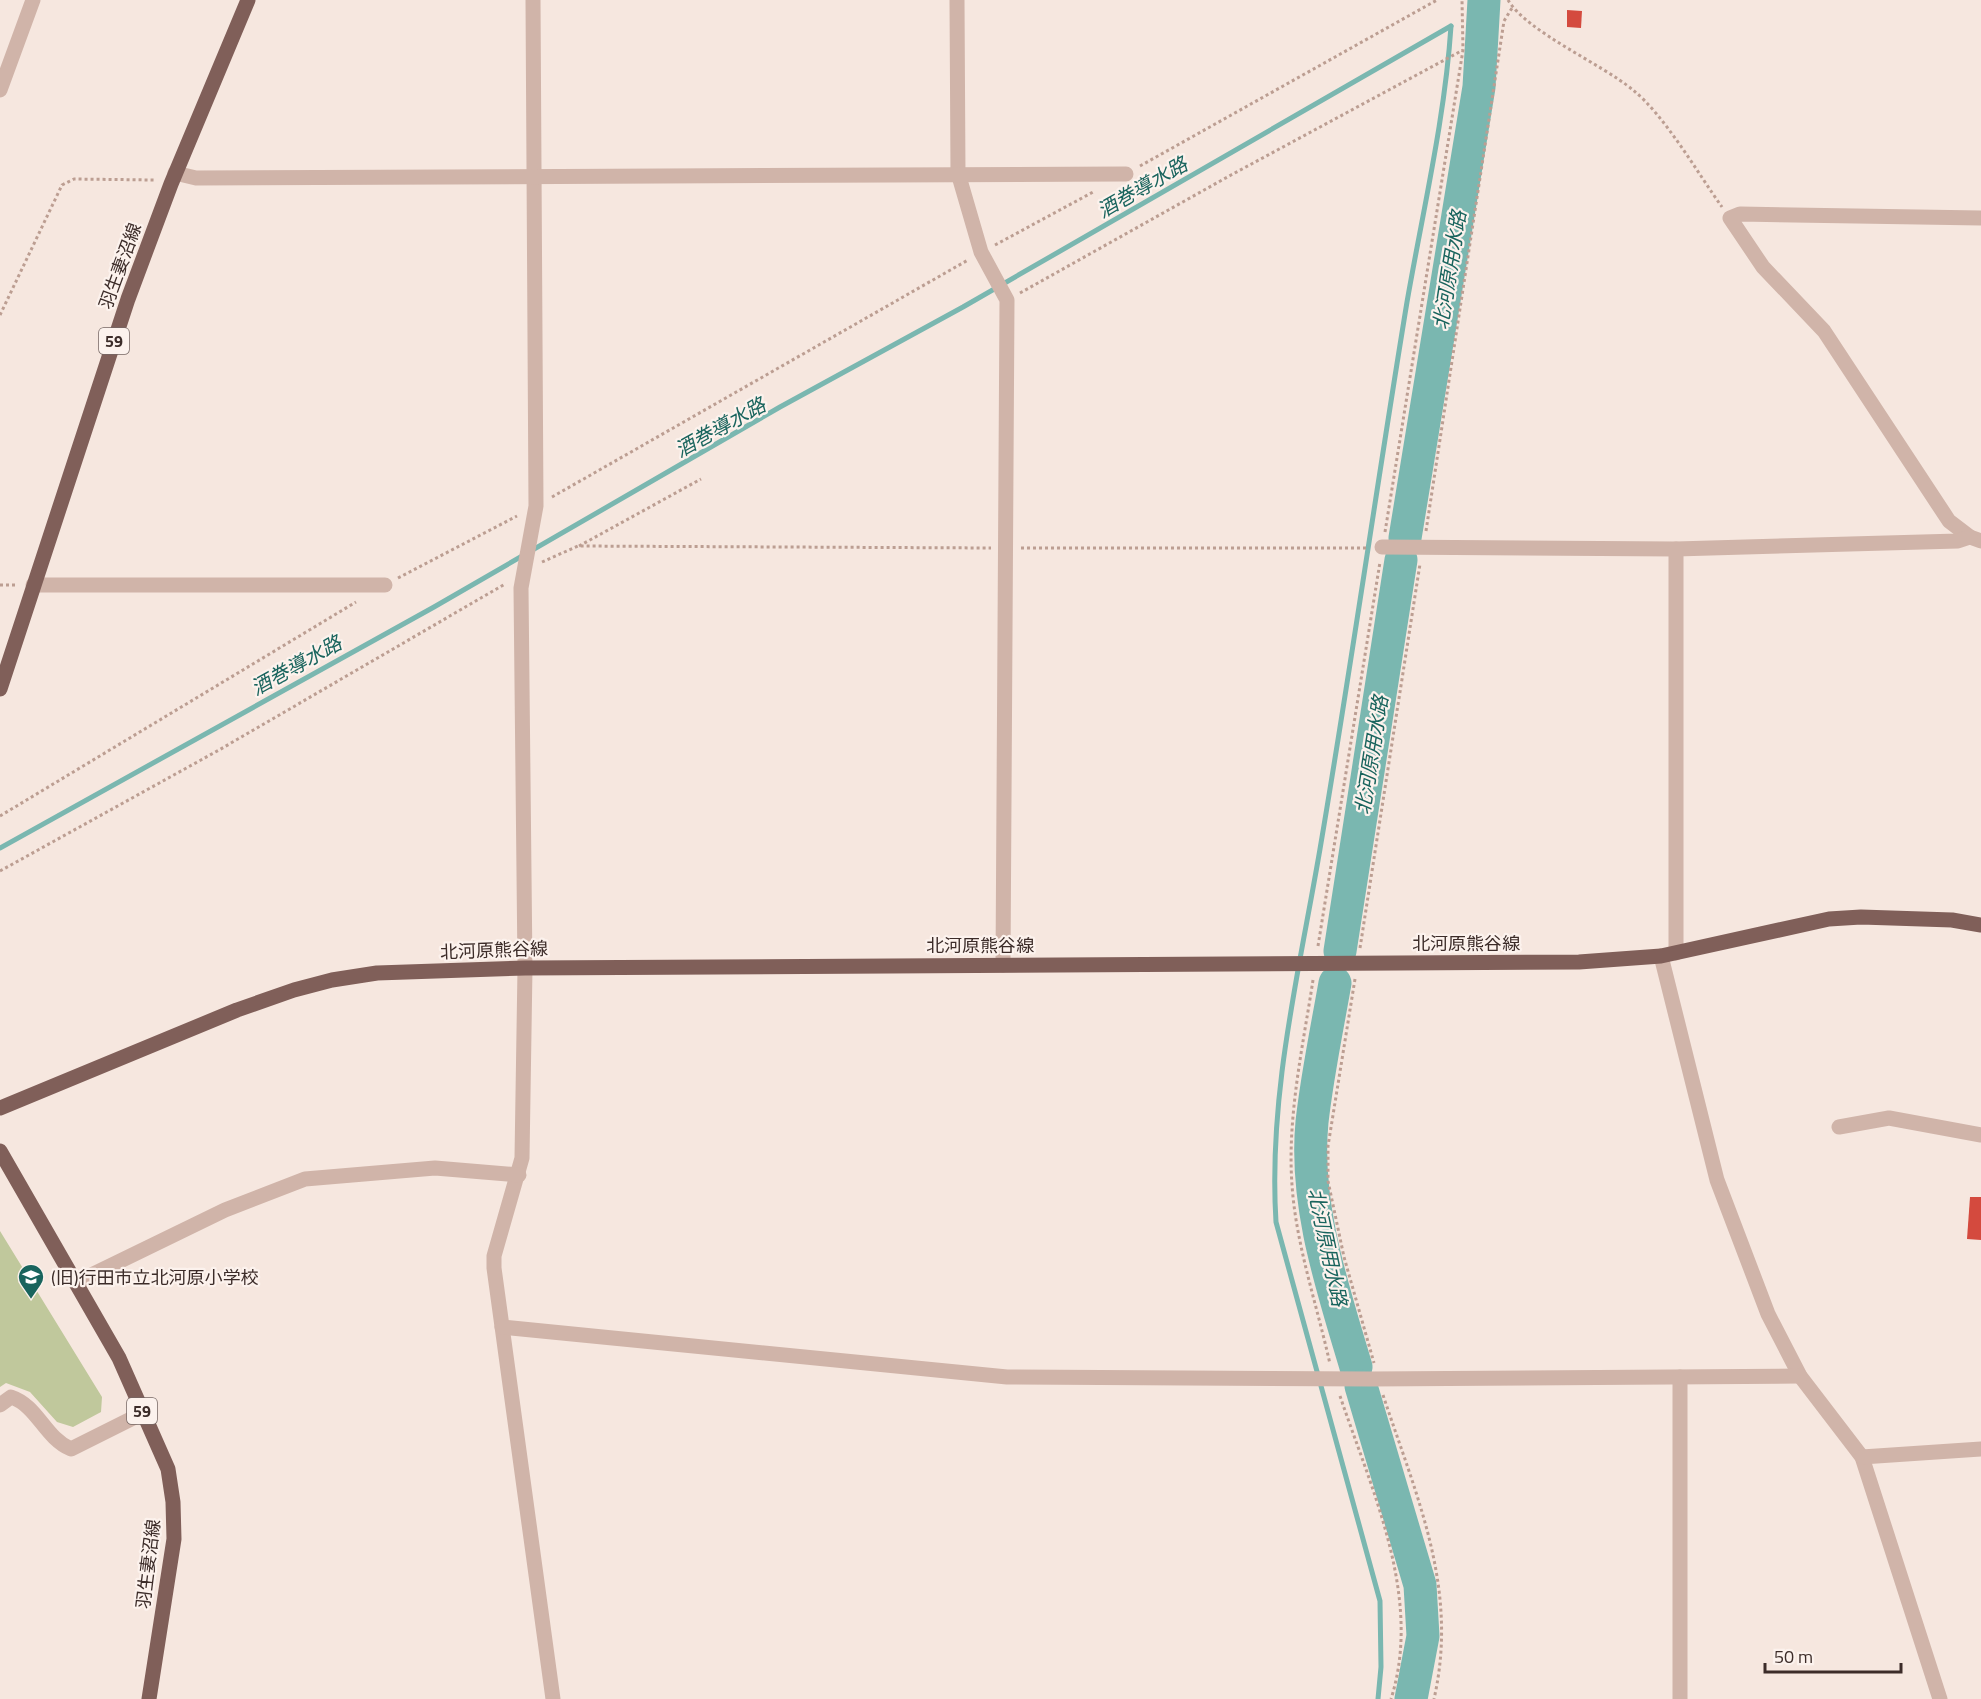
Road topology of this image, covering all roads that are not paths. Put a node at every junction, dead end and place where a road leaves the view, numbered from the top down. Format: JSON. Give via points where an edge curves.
{"nodes":[{"id":1,"x":33,"y":0,"type":"edge"},
{"id":2,"x":249,"y":0,"type":"edge"},
{"id":3,"x":533,"y":0,"type":"edge"},
{"id":4,"x":957,"y":0,"type":"edge"},
{"id":5,"x":0,"y":90,"type":"edge"},
{"id":6,"x":958,"y":173,"type":"junction"},
{"id":7,"x":1125,"y":174,"type":"road end"},
{"id":8,"x":533,"y":175,"type":"junction"},
{"id":9,"x":173,"y":179,"type":"junction"},
{"id":10,"x":1981,"y":219,"type":"edge"},
{"id":11,"x":1976,"y":539,"type":"edge"},
{"id":12,"x":1383,"y":547,"type":"road end"},
{"id":13,"x":1676,"y":549,"type":"junction"},
{"id":14,"x":33,"y":585,"type":"junction"},
{"id":15,"x":385,"y":585,"type":"road end"},
{"id":16,"x":0,"y":689,"type":"edge"},
{"id":17,"x":1981,"y":925,"type":"edge"},
{"id":18,"x":1676,"y":953,"type":"junction"},
{"id":19,"x":1661,"y":956,"type":"junction"},
{"id":20,"x":1003,"y":965,"type":"junction"},
{"id":21,"x":525,"y":968,"type":"junction"},
{"id":22,"x":0,"y":1108,"type":"edge"},
{"id":23,"x":1839,"y":1127,"type":"dead end"},
{"id":24,"x":1981,"y":1135,"type":"edge"},
{"id":25,"x":0,"y":1151,"type":"edge"},
{"id":26,"x":519,"y":1174,"type":"junction"},
{"id":27,"x":77,"y":1282,"type":"junction"},
{"id":28,"x":502,"y":1327,"type":"junction"},
{"id":29,"x":1800,"y":1376,"type":"junction"},
{"id":30,"x":1680,"y":1377,"type":"junction"},
{"id":31,"x":0,"y":1405,"type":"edge"},
{"id":32,"x":143,"y":1413,"type":"junction"},
{"id":33,"x":1981,"y":1449,"type":"edge"},
{"id":34,"x":1862,"y":1457,"type":"junction"},
{"id":35,"x":149,"y":1699,"type":"edge"},
{"id":36,"x":554,"y":1699,"type":"edge"},
{"id":37,"x":1680,"y":1699,"type":"edge"},
{"id":38,"x":1940,"y":1699,"type":"edge"}],
"edges":[{"from":1,"to":5,"type":"street"},
{"from":2,"to":9,"type":"main road","name":"羽生妻沼線","number":"59"},
{"from":3,"to":8,"type":"street"},
{"from":4,"to":6,"type":"street"},
{"from":6,"to":7,"type":"street"},
{"from":6,"to":8,"type":"street"},
{"from":6,"to":20,"type":"street","via":[[981,252],[1007,300]]},
{"from":8,"to":9,"type":"street"},
{"from":8,"to":21,"type":"street","via":[[536,506],[524,568]]},
{"from":9,"to":14,"type":"main road","name":"羽生妻沼線","number":"59","via":[[124,310]]},
{"from":10,"to":11,"type":"street","via":[[1740,214],[1730,218],[1763,267],[1824,331],[1949,521]]},
{"from":11,"to":13,"type":"street"},
{"from":12,"to":13,"type":"street"},
{"from":13,"to":18,"type":"street"},
{"from":14,"to":15,"type":"street"},
{"from":14,"to":16,"type":"main road","name":"羽生妻沼線","number":"59"},
{"from":17,"to":18,"type":"main road","name":"北河原熊谷線","via":[[1941,920],[1829,919]]},
{"from":18,"to":19,"type":"main road","name":"北河原熊谷線"},
{"from":19,"to":20,"type":"main road","name":"北河原熊谷線","via":[[1579,962]]},
{"from":19,"to":29,"type":"street","via":[[1717,1180],[1768,1314]]},
{"from":20,"to":21,"type":"main road","name":"北河原熊谷線"},
{"from":21,"to":22,"type":"main road","name":"北河原熊谷線","via":[[377,973],[294,990]]},
{"from":21,"to":26,"type":"street"},
{"from":23,"to":24,"type":"street","via":[[1889,1118]]},
{"from":25,"to":27,"type":"main road","name":"羽生妻沼線","number":"59"},
{"from":26,"to":27,"type":"street","via":[[435,1168],[305,1179],[225,1210]]},
{"from":26,"to":28,"type":"street","via":[[494,1256]]},
{"from":27,"to":32,"type":"main road","name":"羽生妻沼線","number":"59","via":[[119,1358]]},
{"from":28,"to":30,"type":"street","via":[[1007,1377]]},
{"from":28,"to":36,"type":"street"},
{"from":29,"to":30,"type":"street"},
{"from":29,"to":34,"type":"street"},
{"from":30,"to":37,"type":"street"},
{"from":31,"to":32,"type":"street","via":[[11,1397],[24,1401],[56,1443],[71,1449]]},
{"from":32,"to":35,"type":"main road","name":"羽生妻沼線","number":"59","via":[[168,1469],[174,1530]]},
{"from":33,"to":34,"type":"street"},
{"from":34,"to":38,"type":"street"}]}
